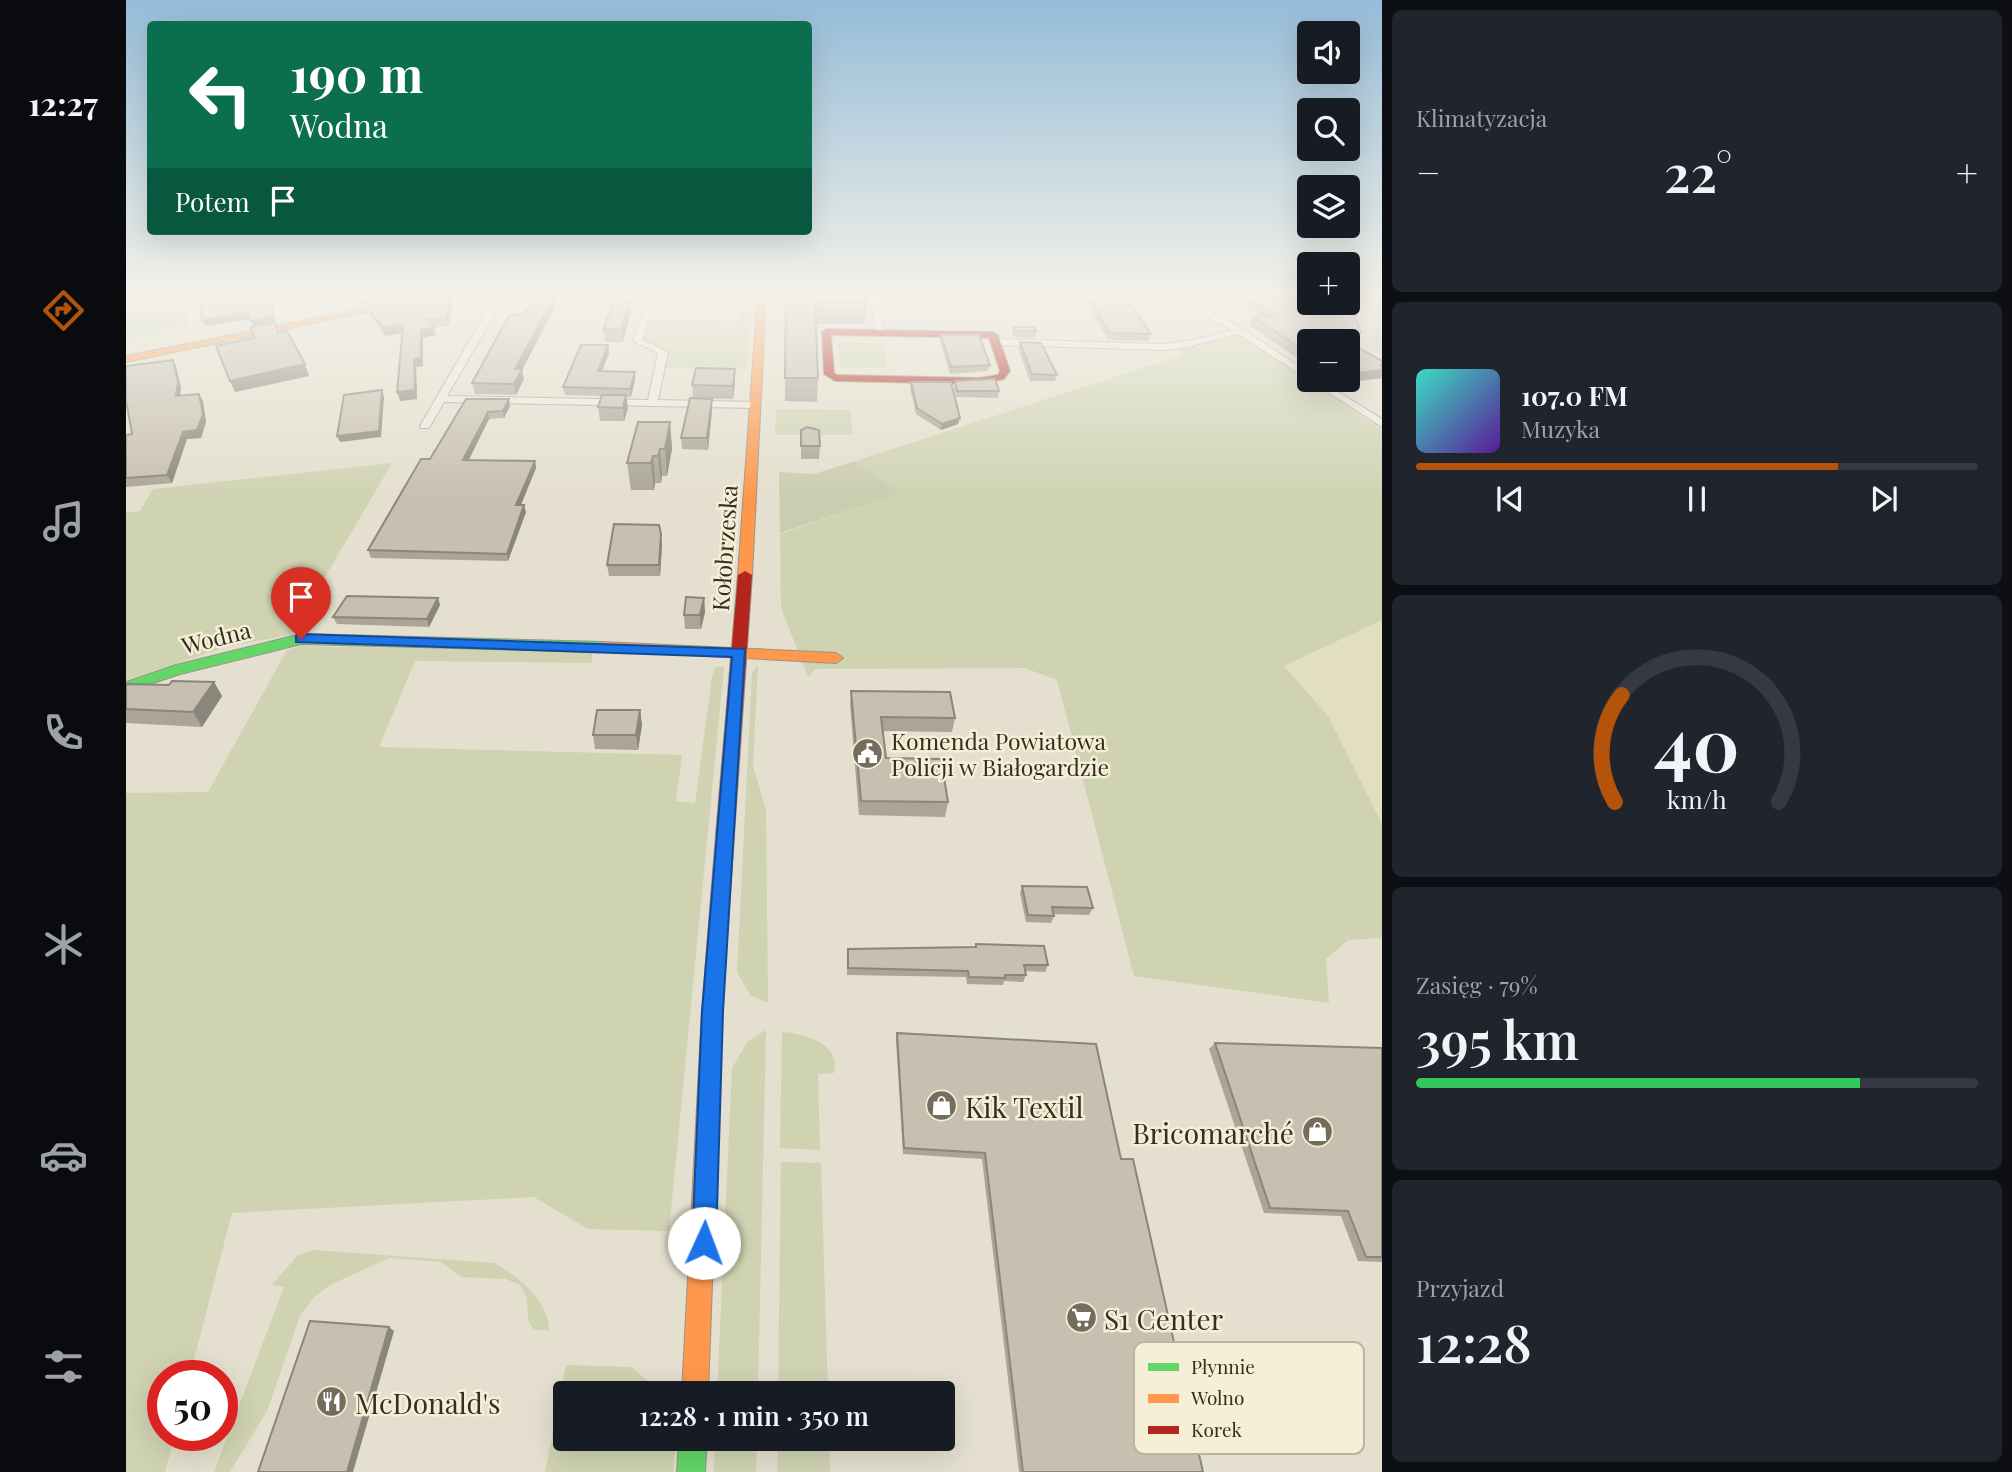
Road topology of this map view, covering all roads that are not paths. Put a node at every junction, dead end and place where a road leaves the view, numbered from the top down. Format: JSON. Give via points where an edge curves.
{"nodes":[{"id":1,"x":462,"y":362,"type":"edge"},
{"id":2,"x":661,"y":362,"type":"edge"},
{"id":3,"x":758,"y":362,"type":"edge"},
{"id":4,"x":829,"y":362,"type":"edge"},
{"id":5,"x":1002,"y":362,"type":"edge"},
{"id":6,"x":1333,"y":392,"type":"edge"},
{"id":7,"x":441,"y":399,"type":"junction"},
{"id":8,"x":653,"y":403,"type":"junction"},
{"id":9,"x":755,"y":405,"type":"junction"},
{"id":10,"x":1382,"y":424,"type":"edge"},
{"id":11,"x":425,"y":426,"type":"dead end"},
{"id":12,"x":739,"y":652,"type":"junction"},
{"id":13,"x":835,"y":658,"type":"dead end"},
{"id":14,"x":126,"y":687,"type":"edge"},
{"id":15,"x":696,"y":1381,"type":"edge"},
{"id":16,"x":692,"y":1451,"type":"edge"},
{"id":17,"x":691,"y":1472,"type":"edge"}],
"edges":[{"from":1,"to":7,"type":"street"},
{"from":2,"to":8,"type":"street"},
{"from":3,"to":9,"type":"street","name":"Kołobrzeska"},
{"from":4,"to":5,"type":"street","via":[[830,376],[986,381],[1001,377],[1005,371]]},
{"from":6,"to":10,"type":"street"},
{"from":7,"to":8,"type":"street"},
{"from":7,"to":11,"type":"street"},
{"from":8,"to":9,"type":"street"},
{"from":9,"to":12,"type":"street","name":"Kołobrzeska"},
{"from":12,"to":13,"type":"street","name":"Wodna"},
{"from":12,"to":14,"type":"street","name":"Wodna","via":[[301,639]]},
{"from":12,"to":15,"type":"street","name":"Kołobrzeska","via":[[712,1011]]},
{"from":16,"to":17,"type":"street"}]}
